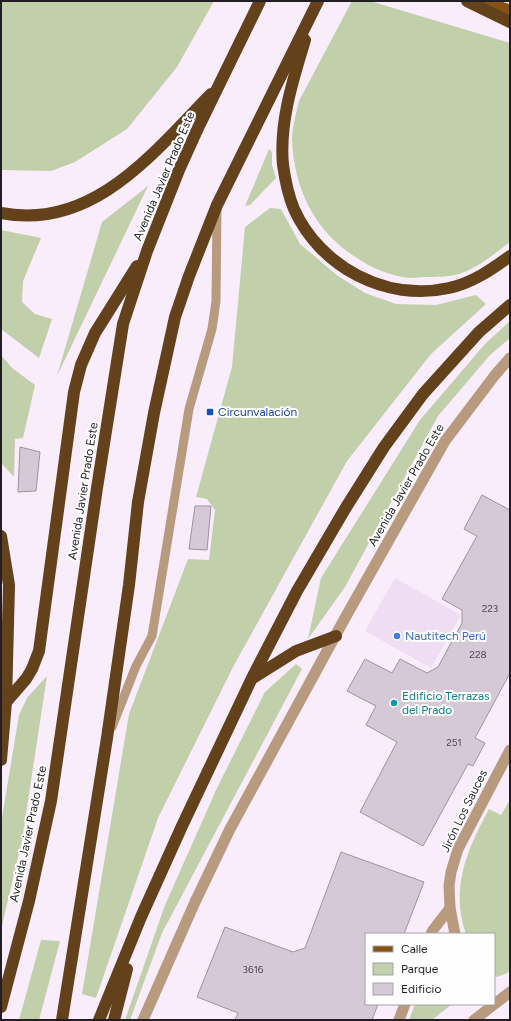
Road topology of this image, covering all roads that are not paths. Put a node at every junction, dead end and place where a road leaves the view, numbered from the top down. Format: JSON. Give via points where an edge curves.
{"nodes":[{"id":1,"x":260,"y":1,"type":"edge"},
{"id":2,"x":467,"y":1,"type":"edge"},
{"id":3,"x":482,"y":1,"type":"edge"},
{"id":4,"x":315,"y":6,"type":"edge"},
{"id":5,"x":510,"y":10,"type":"edge"},
{"id":6,"x":510,"y":22,"type":"edge"},
{"id":7,"x":218,"y":86,"type":"junction"},
{"id":8,"x":217,"y":205,"type":"junction"},
{"id":9,"x":1,"y":213,"type":"edge"},
{"id":10,"x":147,"y":251,"type":"junction"},
{"id":11,"x":510,"y":256,"type":"edge"},
{"id":12,"x":510,"y":305,"type":"edge"},
{"id":13,"x":508,"y":362,"type":"edge"},
{"id":14,"x":1,"y":536,"type":"edge"},
{"id":15,"x":336,"y":636,"type":"junction"},
{"id":16,"x":252,"y":678,"type":"junction"},
{"id":17,"x":6,"y":702,"type":"junction"},
{"id":18,"x":107,"y":738,"type":"junction"},
{"id":19,"x":510,"y":750,"type":"edge"},
{"id":20,"x":1,"y":759,"type":"edge"},
{"id":21,"x":450,"y":908,"type":"junction"},
{"id":22,"x":141,"y":917,"type":"junction"},
{"id":23,"x":432,"y":933,"type":"edge"},
{"id":24,"x":455,"y":933,"type":"edge"},
{"id":25,"x":510,"y":992,"type":"edge"},
{"id":26,"x":495,"y":1002,"type":"edge"},
{"id":27,"x":405,"y":1005,"type":"edge"},
{"id":28,"x":492,"y":1005,"type":"edge"},
{"id":29,"x":1,"y":1006,"type":"edge"},
{"id":30,"x":62,"y":1020,"type":"edge"},
{"id":31,"x":99,"y":1020,"type":"edge"},
{"id":32,"x":114,"y":1020,"type":"edge"},
{"id":33,"x":144,"y":1020,"type":"edge"},
{"id":34,"x":399,"y":1020,"type":"edge"},
{"id":35,"x":474,"y":1020,"type":"edge"}],
"edges":[{"from":1,"to":7,"type":"highway","name":"Avenida Javier Prado Este"},
{"from":2,"to":6,"type":"highway"},
{"from":3,"to":5,"type":"main road"},
{"from":4,"to":8,"type":"highway"},
{"from":4,"to":11,"type":"highway","via":[[291,88],[282,151],[290,199],[308,234],[330,257],[353,273],[382,286],[410,291],[450,288],[465,283],[493,269]]},
{"from":7,"to":9,"type":"highway","via":[[138,168],[106,192],[88,202],[56,212],[38,215]]},
{"from":7,"to":10,"type":"highway","name":"Avenida Javier Prado Este","via":[[179,170]]},
{"from":8,"to":18,"type":"highway","via":[[175,317],[154,413],[138,502]]},
{"from":8,"to":18,"type":"lane","via":[[216,301],[212,329],[189,409],[152,636],[136,666]]},
{"from":10,"to":17,"type":"highway","via":[[95,333],[81,365],[74,392],[39,651],[29,674]]},
{"from":10,"to":29,"type":"highway","name":"Avenida Javier Prado Este","via":[[123,324],[52,801]]},
{"from":12,"to":16,"type":"highway","via":[[480,332],[423,394],[384,447],[297,591]]},
{"from":13,"to":15,"type":"street","name":"Avenida Javier Prado Este","via":[[445,441]]},
{"from":14,"to":17,"type":"highway","via":[[9,585]]},
{"from":15,"to":16,"type":"highway","via":[[296,651]]},
{"from":15,"to":33,"type":"street","name":"Avenida Javier Prado Este","via":[[230,830],[195,902]]},
{"from":16,"to":22,"type":"highway"},
{"from":17,"to":20,"type":"highway"},
{"from":18,"to":30,"type":"highway"},
{"from":19,"to":21,"type":"street","name":"Jirón Los Sauces","via":[[458,849],[449,886]]},
{"from":21,"to":23,"type":"street"},
{"from":21,"to":24,"type":"street","name":"Jirón Los Sauces"},
{"from":22,"to":31,"type":"highway"},
{"from":22,"to":32,"type":"highway"},
{"from":25,"to":26,"type":"street"},
{"from":27,"to":34,"type":"street"},
{"from":28,"to":35,"type":"street"}]}
